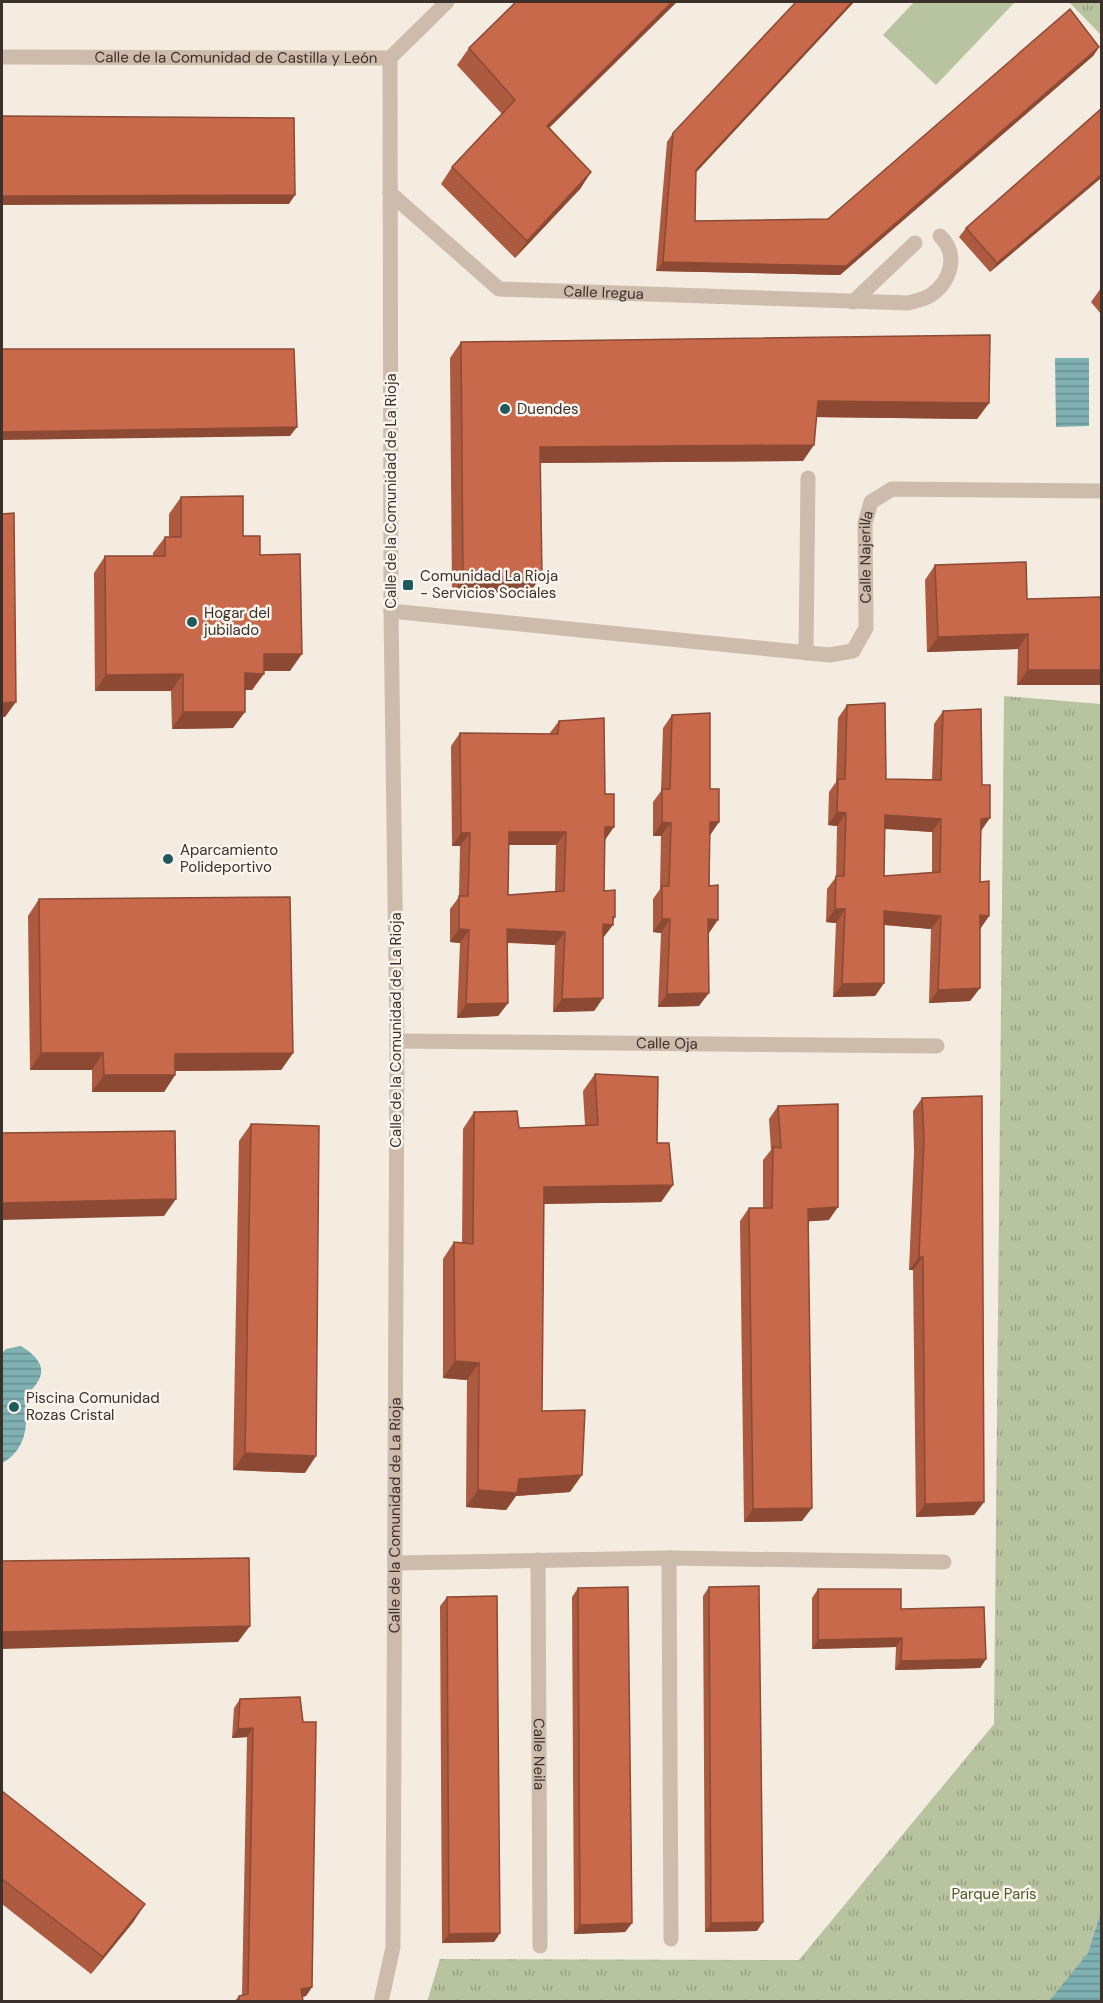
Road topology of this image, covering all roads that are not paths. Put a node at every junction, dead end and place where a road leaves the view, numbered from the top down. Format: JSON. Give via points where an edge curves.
{"nodes":[{"id":1,"x":447,"y":2,"type":"edge"},
{"id":2,"x":2,"y":57,"type":"edge"},
{"id":3,"x":390,"y":58,"type":"junction"},
{"id":4,"x":390,"y":193,"type":"junction"},
{"id":5,"x":940,"y":237,"type":"dead end"},
{"id":6,"x":915,"y":243,"type":"dead end"},
{"id":7,"x":854,"y":302,"type":"junction"},
{"id":8,"x":808,"y":478,"type":"dead end"},
{"id":9,"x":1101,"y":491,"type":"edge"},
{"id":10,"x":391,"y":612,"type":"junction"},
{"id":11,"x":806,"y":653,"type":"junction"},
{"id":12,"x":397,"y":1041,"type":"junction"},
{"id":13,"x":937,"y":1046,"type":"dead end"},
{"id":14,"x":669,"y":1558,"type":"junction"},
{"id":15,"x":538,"y":1560,"type":"junction"},
{"id":16,"x":944,"y":1562,"type":"dead end"},
{"id":17,"x":396,"y":1563,"type":"junction"},
{"id":18,"x":671,"y":1939,"type":"dead end"},
{"id":19,"x":540,"y":1946,"type":"dead end"},
{"id":20,"x":381,"y":2001,"type":"edge"}],
"edges":[{"from":1,"to":3,"type":"street","name":"Calle de la Comunidad de Castilla y León"},
{"from":2,"to":3,"type":"street","name":"Calle de la Comunidad de Castilla y León"},
{"from":3,"to":4,"type":"street","name":"Calle de la Comunidad de La Rioja"},
{"from":4,"to":7,"type":"street","name":"Calle Iregua","via":[[499,289]]},
{"from":4,"to":10,"type":"street","name":"Calle de la Comunidad de La Rioja"},
{"from":5,"to":7,"type":"street","name":"Calle Iregua","via":[[947,243],[952,261],[946,281],[930,296],[908,303]]},
{"from":6,"to":7,"type":"street"},
{"from":8,"to":11,"type":"street"},
{"from":9,"to":11,"type":"street","name":"Calle Najerilla","via":[[892,489],[871,502],[865,523],[866,628],[853,651]]},
{"from":10,"to":11,"type":"street","name":"Calle Najerilla"},
{"from":10,"to":12,"type":"street","name":"Calle de la Comunidad de La Rioja"},
{"from":12,"to":13,"type":"street","name":"Calle Oja"},
{"from":12,"to":17,"type":"street","name":"Calle de la Comunidad de La Rioja"},
{"from":14,"to":15,"type":"street"},
{"from":14,"to":16,"type":"street"},
{"from":14,"to":18,"type":"street"},
{"from":15,"to":17,"type":"street"},
{"from":15,"to":19,"type":"street","name":"Calle Neila"},
{"from":17,"to":20,"type":"street","name":"Calle de la Comunidad de La Rioja","via":[[393,1947]]}]}
